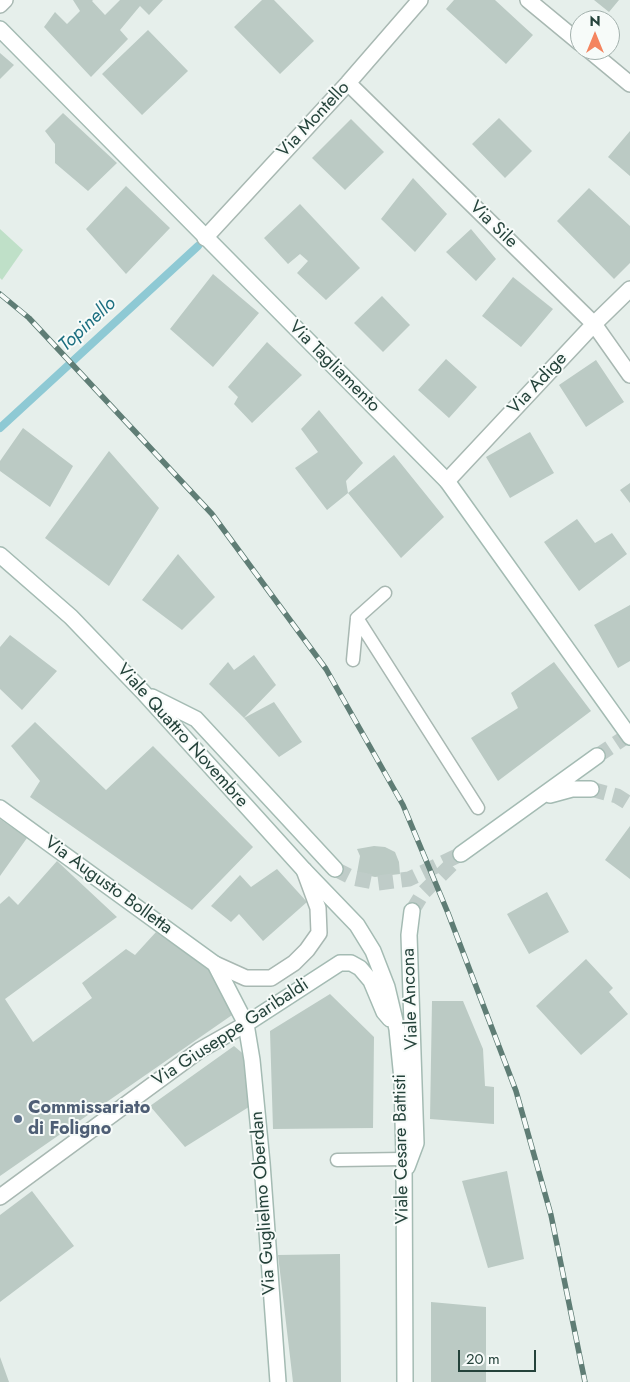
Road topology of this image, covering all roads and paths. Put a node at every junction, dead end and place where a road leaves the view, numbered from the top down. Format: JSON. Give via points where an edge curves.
{"nodes":[{"id":1,"x":5,"y":0,"type":"edge"},
{"id":2,"x":420,"y":0,"type":"edge"},
{"id":3,"x":528,"y":0,"type":"edge"},
{"id":4,"x":0,"y":5,"type":"edge"},
{"id":5,"x":0,"y":29,"type":"edge"},
{"id":6,"x":570,"y":35,"type":"edge"},
{"id":7,"x":601,"y":60,"type":"edge"},
{"id":8,"x":348,"y":83,"type":"junction"},
{"id":9,"x":630,"y":84,"type":"edge"},
{"id":10,"x":205,"y":238,"type":"junction"},
{"id":11,"x":630,"y":289,"type":"edge"},
{"id":12,"x":594,"y":324,"type":"junction"},
{"id":13,"x":630,"y":375,"type":"edge"},
{"id":14,"x":447,"y":481,"type":"junction"},
{"id":15,"x":0,"y":555,"type":"edge"},
{"id":16,"x":385,"y":593,"type":"dead end"},
{"id":17,"x":357,"y":618,"type":"junction"},
{"id":18,"x":353,"y":660,"type":"dead end"},
{"id":19,"x":143,"y":692,"type":"junction"},
{"id":20,"x":630,"y":737,"type":"edge"},
{"id":21,"x":597,"y":756,"type":"tunnel mouth"},
{"id":22,"x":591,"y":789,"type":"tunnel mouth"},
{"id":23,"x":539,"y":798,"type":"junction"},
{"id":24,"x":0,"y":808,"type":"edge"},
{"id":25,"x":478,"y":808,"type":"dead end"},
{"id":26,"x":461,"y":854,"type":"tunnel mouth"},
{"id":27,"x":335,"y":869,"type":"tunnel mouth"},
{"id":28,"x":304,"y":870,"type":"junction"},
{"id":29,"x":412,"y":911,"type":"tunnel mouth"},
{"id":30,"x":357,"y":925,"type":"joint"},
{"id":31,"x":216,"y":964,"type":"junction"},
{"id":32,"x":246,"y":1024,"type":"junction"},
{"id":33,"x":397,"y":1029,"type":"junction"},
{"id":34,"x":404,"y":1159,"type":"junction"},
{"id":35,"x":336,"y":1160,"type":"dead end"},
{"id":36,"x":404,"y":1175,"type":"junction"},
{"id":37,"x":0,"y":1197,"type":"edge"},
{"id":38,"x":278,"y":1382,"type":"edge"},
{"id":39,"x":405,"y":1382,"type":"edge"}],
"edges":[{"from":1,"to":4,"type":"main road"},
{"from":2,"to":8,"type":"main road","name":"Via Montello"},
{"from":3,"to":6,"type":"main road"},
{"from":5,"to":10,"type":"main road","name":"Via Tagliamento"},
{"from":7,"to":9,"type":"main road"},
{"from":8,"to":10,"type":"main road","name":"Via Montello"},
{"from":8,"to":12,"type":"main road","name":"Via Sile"},
{"from":10,"to":14,"type":"main road","name":"Via Tagliamento"},
{"from":11,"to":12,"type":"main road","name":"Via Adige"},
{"from":12,"to":13,"type":"main road","name":"Via Sile"},
{"from":12,"to":14,"type":"main road","name":"Via Adige"},
{"from":14,"to":20,"type":"main road","name":"Via Tagliamento"},
{"from":15,"to":19,"type":"main road","name":"Viale Quattro Novembre","via":[[70,617]]},
{"from":16,"to":17,"type":"lane"},
{"from":17,"to":18,"type":"lane"},
{"from":17,"to":25,"type":"lane"},
{"from":19,"to":27,"type":"main road","via":[[196,719]]},
{"from":19,"to":28,"type":"main road","name":"Viale Quattro Novembre"},
{"from":21,"to":23,"type":"main road"},
{"from":22,"to":23,"type":"main road","via":[[572,789]]},
{"from":23,"to":26,"type":"main road"},
{"from":24,"to":31,"type":"main road","name":"Via Augusto Bolletta"},
{"from":28,"to":30,"type":"main road","name":"Viale Quattro Novembre"},
{"from":28,"to":31,"type":"main road","name":"Via Augusto Bolletta","via":[[318,908],[319,933],[294,964],[271,978],[246,978]]},
{"from":29,"to":36,"type":"main road","name":"Viale Ancona","via":[[409,935],[416,1143]]},
{"from":30,"to":33,"type":"main road","name":"Viale Cesare Battisti","via":[[373,951],[387,987]]},
{"from":31,"to":32,"type":"main road","name":"Via Augusto Bolletta"},
{"from":32,"to":33,"type":"main road","name":"Via Giuseppe Garibaldi","via":[[340,963],[351,963],[371,981],[384,1012]]},
{"from":32,"to":37,"type":"main road","name":"Via Giuseppe Garibaldi","via":[[200,1050]]},
{"from":32,"to":38,"type":"main road","name":"Via Guglielmo Oberdan","via":[[262,1163]]},
{"from":33,"to":34,"type":"main road","name":"Viale Cesare Battisti"},
{"from":34,"to":35,"type":"lane"},
{"from":34,"to":36,"type":"main road","name":"Viale Cesare Battisti"},
{"from":36,"to":39,"type":"main road","name":"Viale Cesare Battisti"}]}
